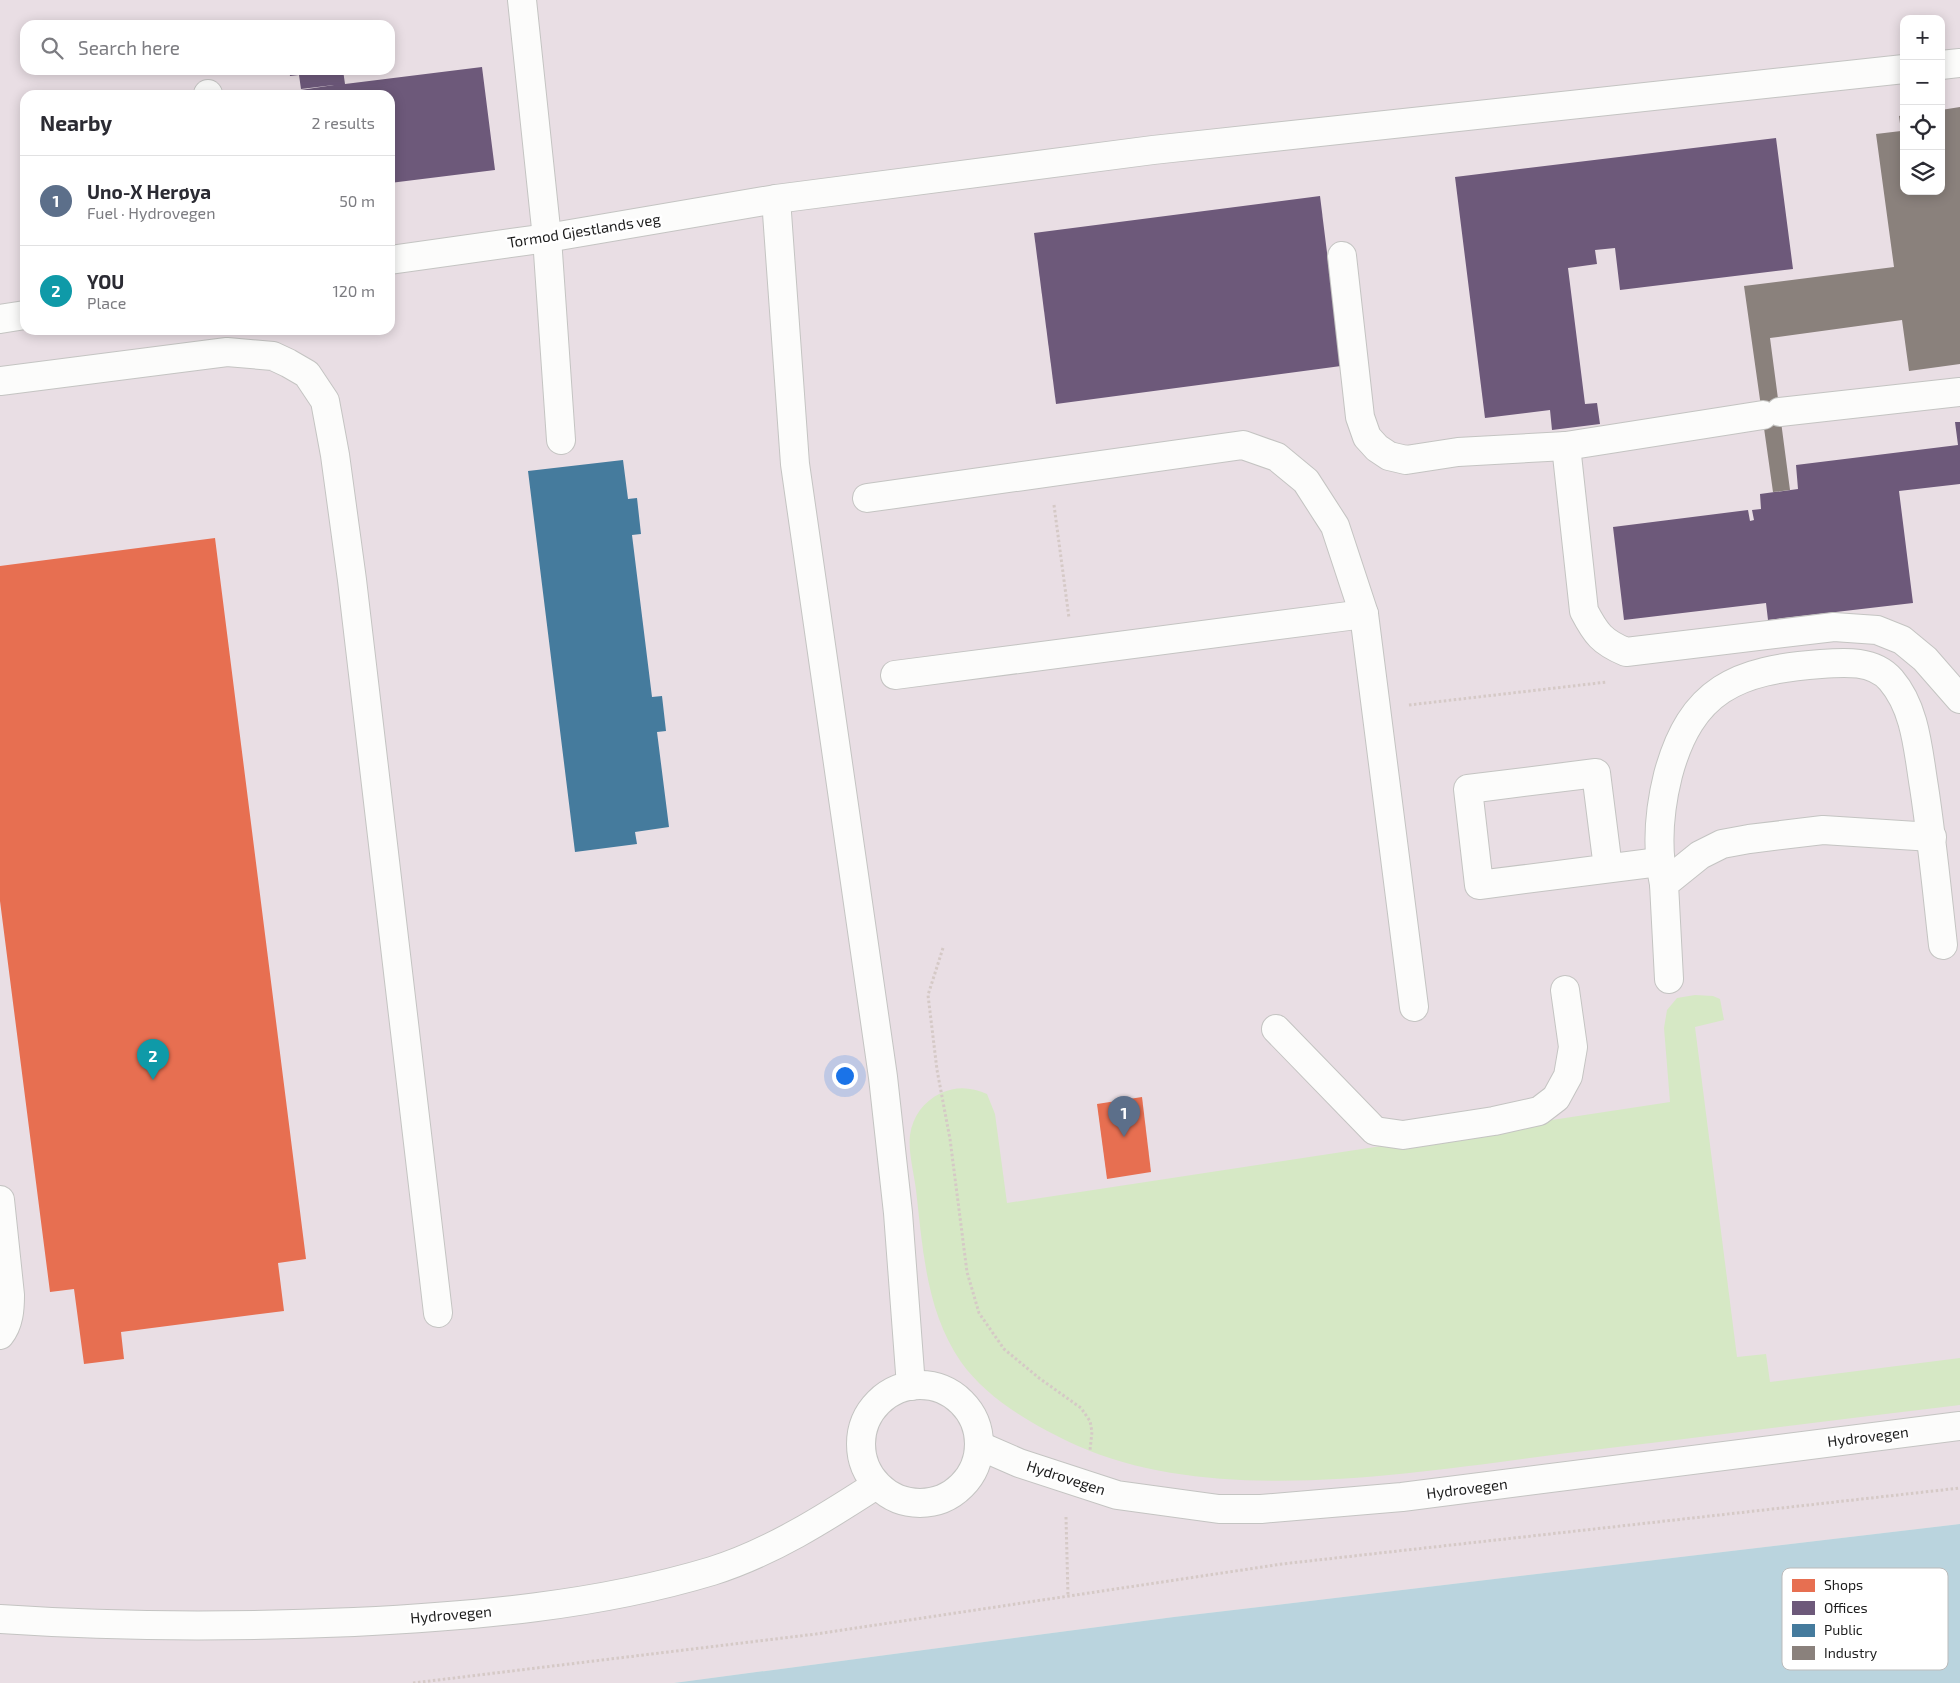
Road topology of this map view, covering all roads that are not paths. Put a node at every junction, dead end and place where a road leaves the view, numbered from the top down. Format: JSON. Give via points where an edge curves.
{"nodes":[{"id":1,"x":522,"y":0,"type":"edge"},
{"id":2,"x":1960,"y":63,"type":"edge"},
{"id":3,"x":1945,"y":65,"type":"edge"},
{"id":4,"x":1900,"y":69,"type":"edge"},
{"id":5,"x":776,"y":199,"type":"junction"},
{"id":6,"x":547,"y":238,"type":"junction"},
{"id":7,"x":1342,"y":256,"type":"dead end"},
{"id":8,"x":395,"y":259,"type":"edge"},
{"id":9,"x":20,"y":316,"type":"edge"},
{"id":10,"x":0,"y":320,"type":"edge"},
{"id":11,"x":0,"y":381,"type":"edge"},
{"id":12,"x":1960,"y":392,"type":"edge"},
{"id":13,"x":561,"y":440,"type":"dead end"},
{"id":14,"x":1566,"y":446,"type":"junction"},
{"id":15,"x":866,"y":498,"type":"dead end"},
{"id":16,"x":1364,"y":614,"type":"junction"},
{"id":17,"x":895,"y":675,"type":"dead end"},
{"id":18,"x":1960,"y":700,"type":"edge"},
{"id":19,"x":1932,"y":838,"type":"junction"},
{"id":20,"x":1608,"y":868,"type":"junction"},
{"id":21,"x":1662,"y":872,"type":"junction"},
{"id":22,"x":1943,"y":944,"type":"dead end"},
{"id":23,"x":1669,"y":978,"type":"dead end"},
{"id":24,"x":1564,"y":990,"type":"dead end"},
{"id":25,"x":1414,"y":1007,"type":"dead end"},
{"id":26,"x":1276,"y":1029,"type":"dead end"},
{"id":27,"x":0,"y":1200,"type":"edge"},
{"id":28,"x":438,"y":1313,"type":"dead end"},
{"id":29,"x":0,"y":1335,"type":"edge"},
{"id":30,"x":911,"y":1386,"type":"junction"},
{"id":31,"x":1960,"y":1426,"type":"edge"},
{"id":32,"x":980,"y":1446,"type":"junction"},
{"id":33,"x":876,"y":1485,"type":"junction"},
{"id":34,"x":0,"y":1620,"type":"edge"}],
"edges":[{"from":1,"to":6,"type":"street"},
{"from":2,"to":3,"type":"street"},
{"from":4,"to":5,"type":"street","name":"Tormod Gjestlands veg","via":[[1153,150]]},
{"from":5,"to":6,"type":"street","name":"Tormod Gjestlands veg"},
{"from":5,"to":30,"type":"street","via":[[795,464],[883,1077],[898,1214]]},
{"from":6,"to":8,"type":"street","name":"Tormod Gjestlands veg"},
{"from":6,"to":13,"type":"street"},
{"from":7,"to":14,"type":"street","via":[[1360,418],[1367,437],[1377,448],[1389,456],[1406,460],[1458,452]]},
{"from":9,"to":10,"type":"street"},
{"from":11,"to":28,"type":"street","via":[[227,352],[273,356],[288,363],[307,374],[325,401],[353,590]]},
{"from":12,"to":14,"type":"street","via":[[1772,413]]},
{"from":14,"to":18,"type":"street","via":[[1584,611],[1597,634],[1610,645],[1626,652],[1834,627],[1877,630],[1902,640],[1925,660]]},
{"from":15,"to":16,"type":"street","via":[[1242,445],[1277,457],[1306,481],[1335,526]]},
{"from":16,"to":17,"type":"street"},
{"from":16,"to":25,"type":"street"},
{"from":19,"to":21,"type":"street","via":[[1823,830],[1749,839],[1722,844]]},
{"from":19,"to":21,"type":"street","via":[[1914,726],[1891,679],[1880,670],[1860,663],[1792,666],[1758,672],[1735,682],[1718,692],[1686,725],[1664,789],[1660,818]]},
{"from":19,"to":22,"type":"street"},
{"from":20,"to":20,"type":"street","via":[[1480,885],[1468,789],[1596,773]]},
{"from":20,"to":21,"type":"street"},
{"from":21,"to":23,"type":"street"},
{"from":24,"to":26,"type":"street","via":[[1573,1047],[1568,1076],[1556,1098],[1539,1111],[1403,1135],[1376,1131]]},
{"from":27,"to":29,"type":"street","via":[[10,1295],[10,1309]]},
{"from":30,"to":32,"type":"street","via":[[945,1390],[959,1400],[970,1412],[978,1429]]},
{"from":30,"to":33,"type":"street","via":[[891,1393],[874,1407],[864,1425],[861,1446],[865,1467]]},
{"from":31,"to":32,"type":"street","name":"Hydrovegen","via":[[1402,1497],[1261,1509],[1219,1509],[1117,1495],[1019,1463]]},
{"from":32,"to":33,"type":"street","via":[[975,1468],[961,1488],[941,1500],[918,1504],[895,1499]]},
{"from":33,"to":34,"type":"street","name":"Hydrovegen","via":[[777,1544],[714,1570],[641,1589],[542,1608],[396,1620],[265,1626],[147,1626]]}]}
